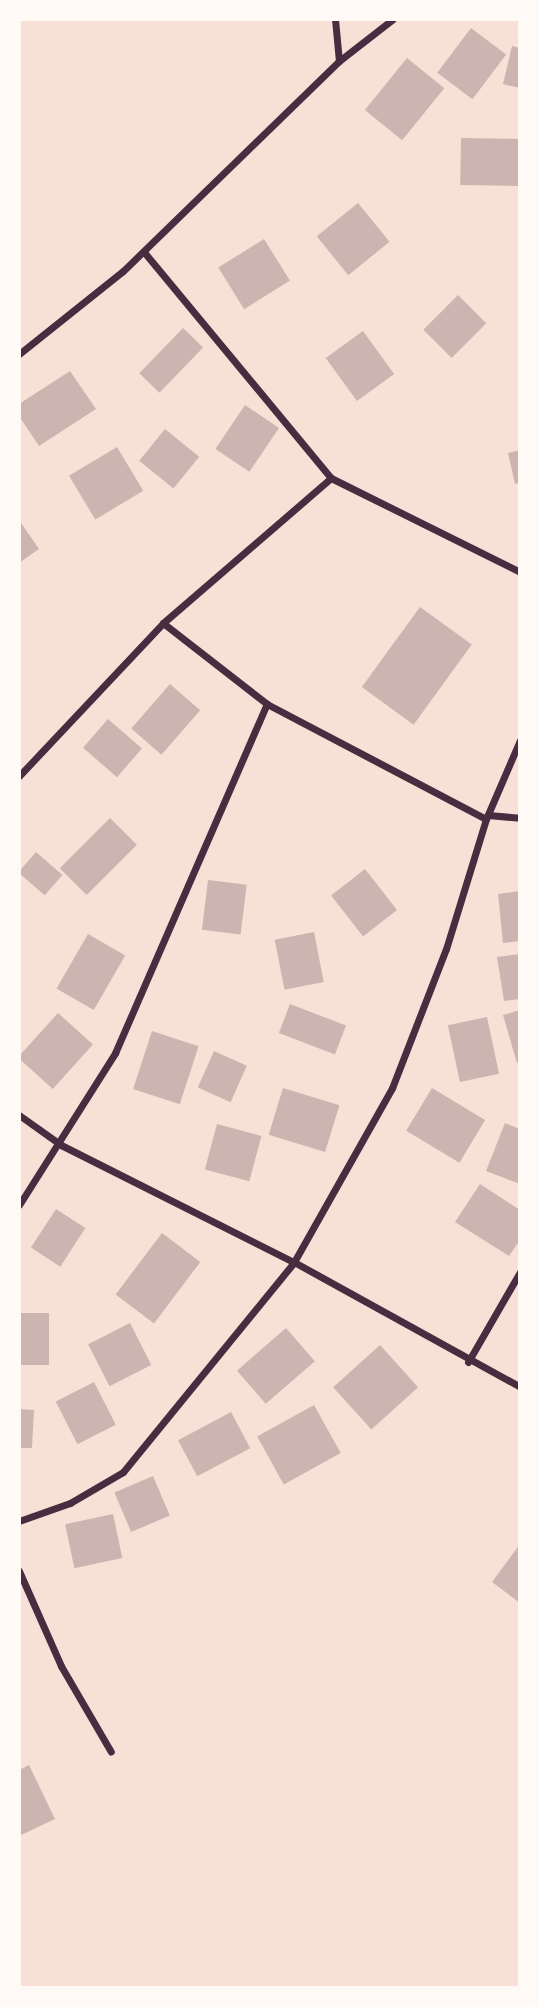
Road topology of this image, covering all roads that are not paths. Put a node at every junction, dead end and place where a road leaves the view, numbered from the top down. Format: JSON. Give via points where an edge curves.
{"nodes":[{"id":1,"x":335,"y":19,"type":"edge"},
{"id":2,"x":393,"y":19,"type":"edge"},
{"id":3,"x":338,"y":61,"type":"junction"},
{"id":4,"x":144,"y":252,"type":"junction"},
{"id":5,"x":19,"y":354,"type":"edge"},
{"id":6,"x":331,"y":478,"type":"junction"},
{"id":7,"x":520,"y":572,"type":"edge"},
{"id":8,"x":163,"y":623,"type":"junction"},
{"id":9,"x":267,"y":704,"type":"junction"},
{"id":10,"x":520,"y":740,"type":"edge"},
{"id":11,"x":19,"y":776,"type":"edge"},
{"id":12,"x":487,"y":817,"type":"junction"},
{"id":13,"x":520,"y":818,"type":"edge"},
{"id":14,"x":19,"y":1115,"type":"edge"},
{"id":15,"x":61,"y":1145,"type":"junction"},
{"id":16,"x":19,"y":1205,"type":"edge"},
{"id":17,"x":294,"y":1262,"type":"junction"},
{"id":18,"x":520,"y":1272,"type":"edge"},
{"id":19,"x":468,"y":1362,"type":"junction"},
{"id":20,"x":520,"y":1387,"type":"edge"},
{"id":21,"x":19,"y":1521,"type":"edge"},
{"id":22,"x":19,"y":1571,"type":"edge"},
{"id":23,"x":111,"y":1752,"type":"dead end"}],
"edges":[{"from":1,"to":3,"type":"street"},
{"from":2,"to":3,"type":"street"},
{"from":3,"to":4,"type":"street"},
{"from":4,"to":5,"type":"street"},
{"from":4,"to":6,"type":"street"},
{"from":6,"to":7,"type":"street"},
{"from":6,"to":8,"type":"street"},
{"from":8,"to":9,"type":"street"},
{"from":8,"to":11,"type":"street"},
{"from":9,"to":12,"type":"street"},
{"from":9,"to":15,"type":"street","via":[[116,1053]]},
{"from":10,"to":12,"type":"street"},
{"from":12,"to":13,"type":"street"},
{"from":12,"to":17,"type":"street","via":[[446,949],[392,1088]]},
{"from":14,"to":15,"type":"street"},
{"from":15,"to":16,"type":"street"},
{"from":15,"to":17,"type":"street"},
{"from":17,"to":19,"type":"street"},
{"from":17,"to":21,"type":"street","via":[[122,1472],[70,1503]]},
{"from":18,"to":19,"type":"street"},
{"from":19,"to":20,"type":"street"},
{"from":22,"to":23,"type":"street","via":[[61,1665]]}]}
